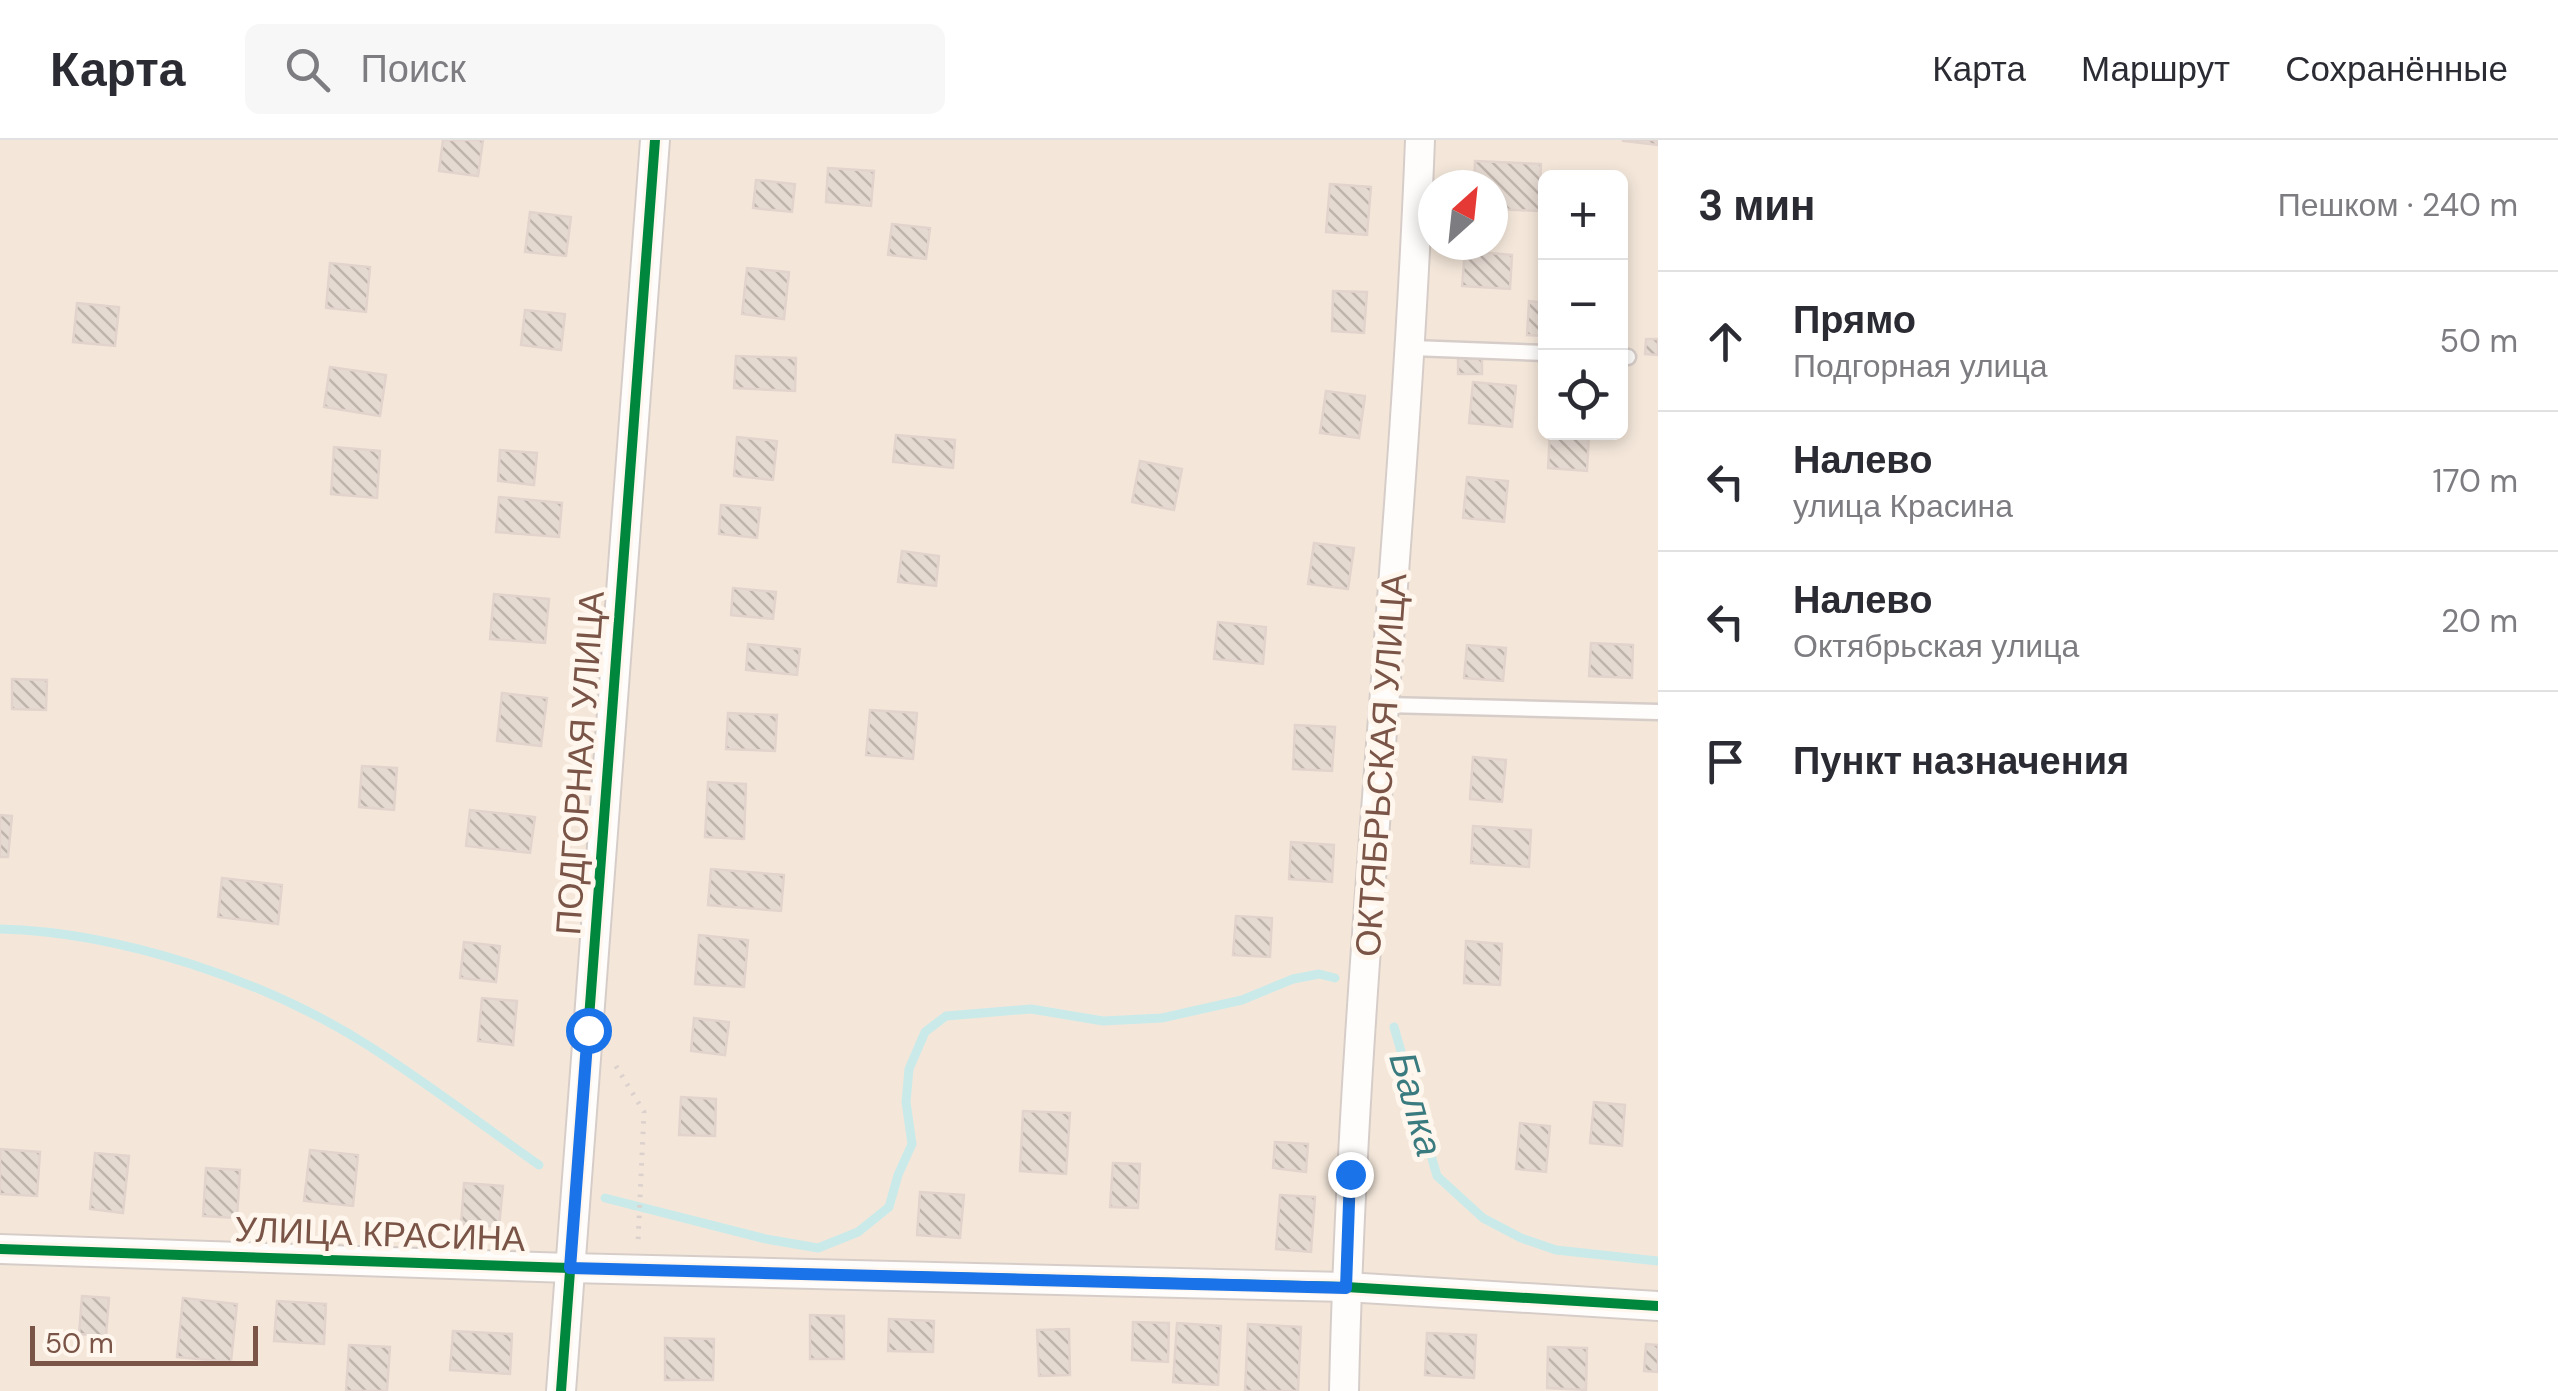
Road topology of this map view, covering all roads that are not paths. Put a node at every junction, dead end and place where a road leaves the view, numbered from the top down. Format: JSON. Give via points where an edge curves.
{"nodes":[{"id":1,"x":656,"y":140,"type":"edge"},
{"id":2,"x":1420,"y":140,"type":"edge"},
{"id":3,"x":1412,"y":348,"type":"junction"},
{"id":4,"x":1538,"y":353,"type":"edge"},
{"id":5,"x":1386,"y":705,"type":"junction"},
{"id":6,"x":1658,"y":712,"type":"edge"},
{"id":7,"x":0,"y":1249,"type":"edge"},
{"id":8,"x":570,"y":1268,"type":"junction"},
{"id":9,"x":1346,"y":1288,"type":"junction"},
{"id":10,"x":1658,"y":1306,"type":"edge"},
{"id":11,"x":562,"y":1391,"type":"edge"},
{"id":12,"x":1344,"y":1391,"type":"edge"}],
"edges":[{"from":1,"to":8,"type":"street","name":"ПОДГОРНАЯ УЛИЦА"},
{"from":2,"to":3,"type":"street","name":"ОКТЯБРЬСКАЯ УЛИЦА"},
{"from":3,"to":4,"type":"lane"},
{"from":3,"to":5,"type":"street","name":"ОКТЯБРЬСКАЯ УЛИЦА"},
{"from":5,"to":6,"type":"lane"},
{"from":5,"to":9,"type":"street","name":"ОКТЯБРЬСКАЯ УЛИЦА"},
{"from":7,"to":8,"type":"street","name":"УЛИЦА КРАСИНА"},
{"from":8,"to":9,"type":"street","name":"УЛИЦА КРАСИНА"},
{"from":8,"to":11,"type":"street","name":"ПОДГОРНАЯ УЛИЦА"},
{"from":9,"to":10,"type":"street","name":"УЛИЦА КРАСИНА"},
{"from":9,"to":12,"type":"street","name":"ОКТЯБРЬСКАЯ УЛИЦА"}]}
